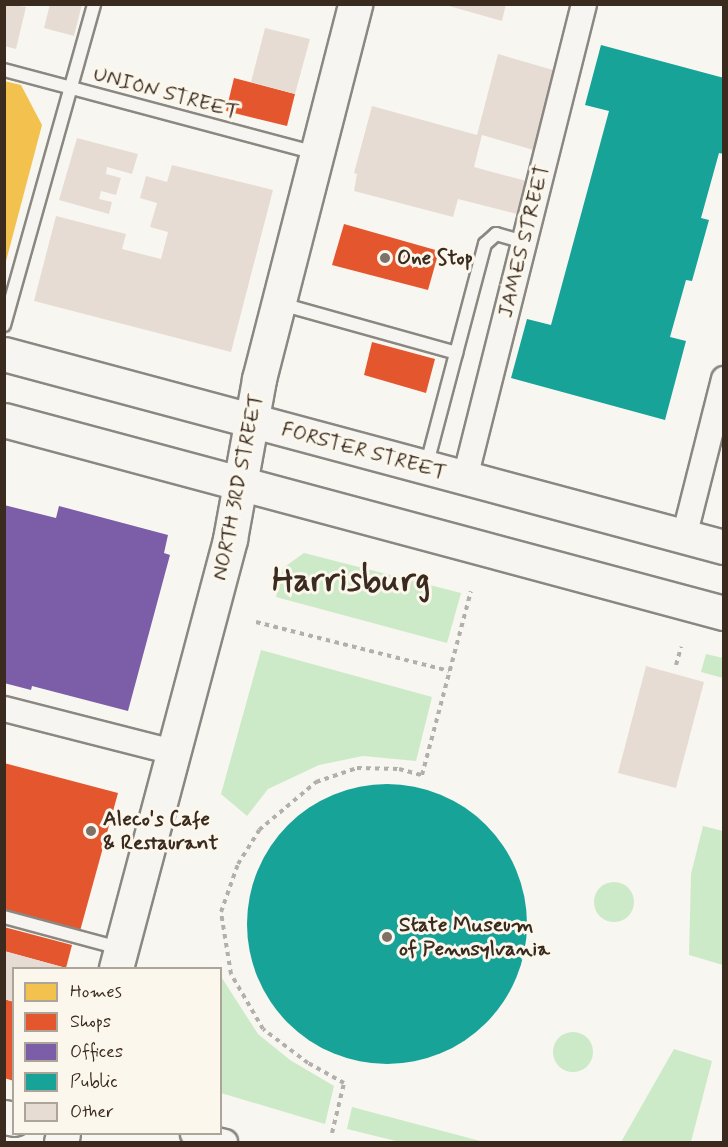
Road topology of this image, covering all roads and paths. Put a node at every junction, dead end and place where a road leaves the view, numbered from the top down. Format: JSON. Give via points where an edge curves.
{"nodes":[{"id":1,"x":94,"y":4,"type":"edge"},
{"id":2,"x":355,"y":4,"type":"edge"},
{"id":3,"x":584,"y":4,"type":"edge"},
{"id":4,"x":4,"y":70,"type":"edge"},
{"id":5,"x":72,"y":89,"type":"junction"},
{"id":6,"x":317,"y":154,"type":"junction"},
{"id":7,"x":524,"y":242,"type":"junction"},
{"id":8,"x":279,"y":304,"type":"junction"},
{"id":9,"x":4,"y":324,"type":"edge"},
{"id":10,"x":456,"y":353,"type":"junction"},
{"id":11,"x":4,"y":354,"type":"edge"},
{"id":12,"x":723,"y":379,"type":"edge"},
{"id":13,"x":4,"y":420,"type":"edge"},
{"id":14,"x":252,"y":420,"type":"junction"},
{"id":15,"x":426,"y":467,"type":"junction"},
{"id":16,"x":465,"y":478,"type":"junction"},
{"id":17,"x":241,"y":483,"type":"junction"},
{"id":18,"x":684,"y":537,"type":"junction"},
{"id":19,"x":723,"y":547,"type":"edge"},
{"id":20,"x":471,"y":591,"type":"dead end"},
{"id":21,"x":723,"y":613,"type":"edge"},
{"id":22,"x":256,"y":622,"type":"dead end"},
{"id":23,"x":681,"y":646,"type":"dead end"},
{"id":24,"x":676,"y":665,"type":"dead end"},
{"id":25,"x":449,"y":671,"type":"junction"},
{"id":26,"x":4,"y":709,"type":"edge"},
{"id":27,"x":173,"y":752,"type":"junction"},
{"id":28,"x":4,"y":917,"type":"edge"},
{"id":29,"x":118,"y":958,"type":"edge"},
{"id":30,"x":332,"y":1133,"type":"dead end"},
{"id":31,"x":197,"y":1135,"type":"edge"},
{"id":32,"x":225,"y":1143,"type":"edge"}],
"edges":[{"from":1,"to":5,"type":"lane"},
{"from":2,"to":6,"type":"main road","name":"NORTH 3RD STREET"},
{"from":3,"to":7,"type":"street","name":"JAMES STREET"},
{"from":4,"to":5,"type":"lane","name":"UNION STREET"},
{"from":5,"to":6,"type":"lane","name":"UNION STREET"},
{"from":5,"to":9,"type":"lane"},
{"from":6,"to":8,"type":"main road","name":"NORTH 3RD STREET"},
{"from":7,"to":10,"type":"lane","via":[[496,234],[485,244]]},
{"from":7,"to":16,"type":"street","name":"JAMES STREET"},
{"from":8,"to":10,"type":"lane"},
{"from":8,"to":14,"type":"main road","name":"NORTH 3RD STREET"},
{"from":10,"to":15,"type":"lane"},
{"from":11,"to":14,"type":"main road","name":"FORSTER STREET"},
{"from":12,"to":18,"type":"street"},
{"from":13,"to":17,"type":"main road"},
{"from":14,"to":15,"type":"main road","name":"FORSTER STREET"},
{"from":14,"to":17,"type":"main road","name":"NORTH 3RD STREET"},
{"from":15,"to":16,"type":"main road","name":"FORSTER STREET"},
{"from":16,"to":18,"type":"main road","name":"FORSTER STREET"},
{"from":17,"to":21,"type":"main road"},
{"from":17,"to":27,"type":"main road","name":"NORTH 3RD STREET","via":[[230,539]]},
{"from":18,"to":19,"type":"main road","name":"FORSTER STREET"},
{"from":20,"to":25,"type":"path"},
{"from":22,"to":25,"type":"path"},
{"from":23,"to":24,"type":"path"},
{"from":25,"to":30,"type":"path","via":[[422,775],[399,769],[357,768],[316,782],[259,831],[238,864],[221,912],[231,974],[263,1029],[308,1063],[344,1083]]},
{"from":26,"to":27,"type":"street"},
{"from":27,"to":29,"type":"main road","name":"NORTH 3RD STREET"},
{"from":28,"to":29,"type":"lane"},
{"from":31,"to":32,"type":"street"}]}
